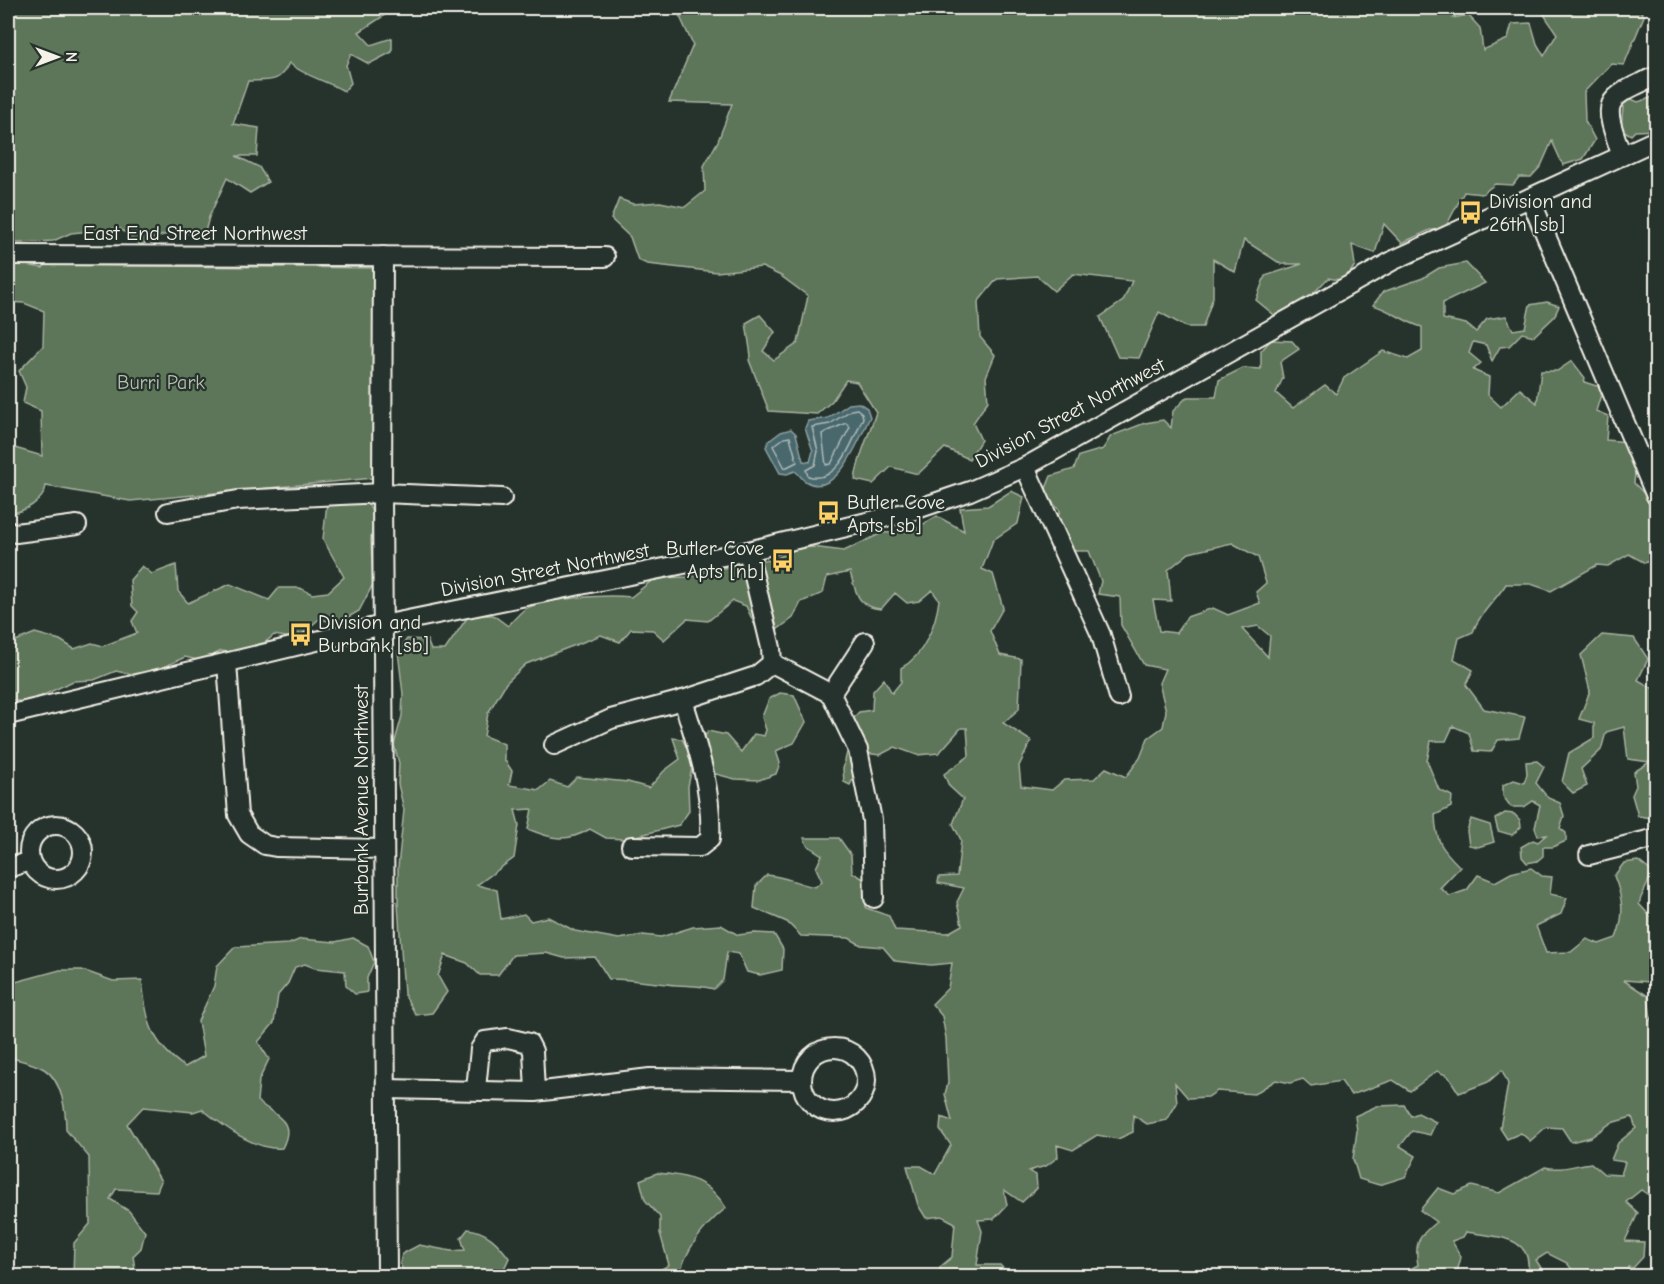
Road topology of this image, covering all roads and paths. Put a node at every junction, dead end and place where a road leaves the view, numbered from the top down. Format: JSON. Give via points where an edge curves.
{"nodes":[{"id":1,"x":1656,"y":76,"type":"edge"},
{"id":2,"x":1656,"y":140,"type":"edge"},
{"id":3,"x":1622,"y":156,"type":"junction"},
{"id":4,"x":1530,"y":198,"type":"junction"},
{"id":5,"x":8,"y":255,"type":"edge"},
{"id":6,"x":383,"y":256,"type":"junction"},
{"id":7,"x":605,"y":257,"type":"dead end"},
{"id":8,"x":1025,"y":467,"type":"junction"},
{"id":9,"x":382,"y":493,"type":"junction"},
{"id":10,"x":1656,"y":496,"type":"edge"},
{"id":11,"x":502,"y":498,"type":"dead end"},
{"id":12,"x":168,"y":512,"type":"dead end"},
{"id":13,"x":76,"y":525,"type":"dead end"},
{"id":14,"x":8,"y":531,"type":"edge"},
{"id":15,"x":748,"y":551,"type":"junction"},
{"id":16,"x":383,"y":625,"type":"junction"},
{"id":17,"x":865,"y":642,"type":"dead end"},
{"id":18,"x":227,"y":663,"type":"junction"},
{"id":19,"x":772,"y":663,"type":"junction"},
{"id":20,"x":831,"y":694,"type":"junction"},
{"id":21,"x":1119,"y":697,"type":"dead end"},
{"id":22,"x":683,"y":700,"type":"junction"},
{"id":23,"x":8,"y":715,"type":"edge"},
{"id":24,"x":554,"y":745,"type":"dead end"},
{"id":25,"x":1656,"y":838,"type":"edge"},
{"id":26,"x":631,"y":846,"type":"dead end"},
{"id":27,"x":384,"y":849,"type":"junction"},
{"id":28,"x":1589,"y":855,"type":"dead end"},
{"id":29,"x":30,"y":861,"type":"dead end"},
{"id":30,"x":8,"y":868,"type":"edge"},
{"id":31,"x":874,"y":898,"type":"dead end"},
{"id":32,"x":802,"y":1080,"type":"dead end"},
{"id":33,"x":386,"y":1089,"type":"junction"},
{"id":34,"x":476,"y":1089,"type":"junction"},
{"id":35,"x":535,"y":1092,"type":"junction"},
{"id":36,"x":387,"y":1276,"type":"edge"}],
"edges":[{"from":1,"to":3,"type":"street","via":[[1621,92],[1609,107],[1608,118]]},
{"from":2,"to":3,"type":"street","name":"Division Street Northwest"},
{"from":3,"to":4,"type":"street","name":"Division Street Northwest"},
{"from":4,"to":8,"type":"street","name":"Division Street Northwest","via":[[1394,260]]},
{"from":4,"to":10,"type":"street"},
{"from":5,"to":6,"type":"street","name":"East End Street Northwest"},
{"from":6,"to":7,"type":"street"},
{"from":6,"to":9,"type":"street","name":"Burbank Avenue Northwest"},
{"from":8,"to":15,"type":"street","name":"Division Street Northwest","via":[[908,512]]},
{"from":8,"to":21,"type":"street","via":[[1101,635]]},
{"from":9,"to":11,"type":"street"},
{"from":9,"to":12,"type":"street","via":[[238,500]]},
{"from":9,"to":16,"type":"street","name":"Burbank Avenue Northwest"},
{"from":13,"to":14,"type":"street"},
{"from":15,"to":16,"type":"street","name":"Division Street Northwest"},
{"from":15,"to":19,"type":"street"},
{"from":16,"to":18,"type":"street","name":"Division Street Northwest"},
{"from":16,"to":27,"type":"street","name":"Burbank Avenue Northwest"},
{"from":17,"to":20,"type":"street"},
{"from":18,"to":23,"type":"street","name":"Division Street Northwest"},
{"from":18,"to":27,"type":"street","via":[[235,800],[249,834],[276,847]]},
{"from":19,"to":20,"type":"street"},
{"from":19,"to":22,"type":"street","via":[[756,676]]},
{"from":20,"to":31,"type":"street","via":[[858,750],[872,820]]},
{"from":22,"to":24,"type":"street","via":[[611,719]]},
{"from":22,"to":26,"type":"street","via":[[705,777],[710,839],[700,847]]},
{"from":25,"to":28,"type":"street"},
{"from":27,"to":33,"type":"street","name":"Burbank Avenue Northwest"},
{"from":29,"to":30,"type":"street"},
{"from":32,"to":35,"type":"street","via":[[650,1078]]},
{"from":33,"to":34,"type":"street"},
{"from":33,"to":36,"type":"street","name":"Burbank Avenue Northwest"},
{"from":34,"to":35,"type":"street"},
{"from":34,"to":35,"type":"street","via":[[480,1049],[485,1041],[508,1038],[529,1043],[533,1051]]}]}
